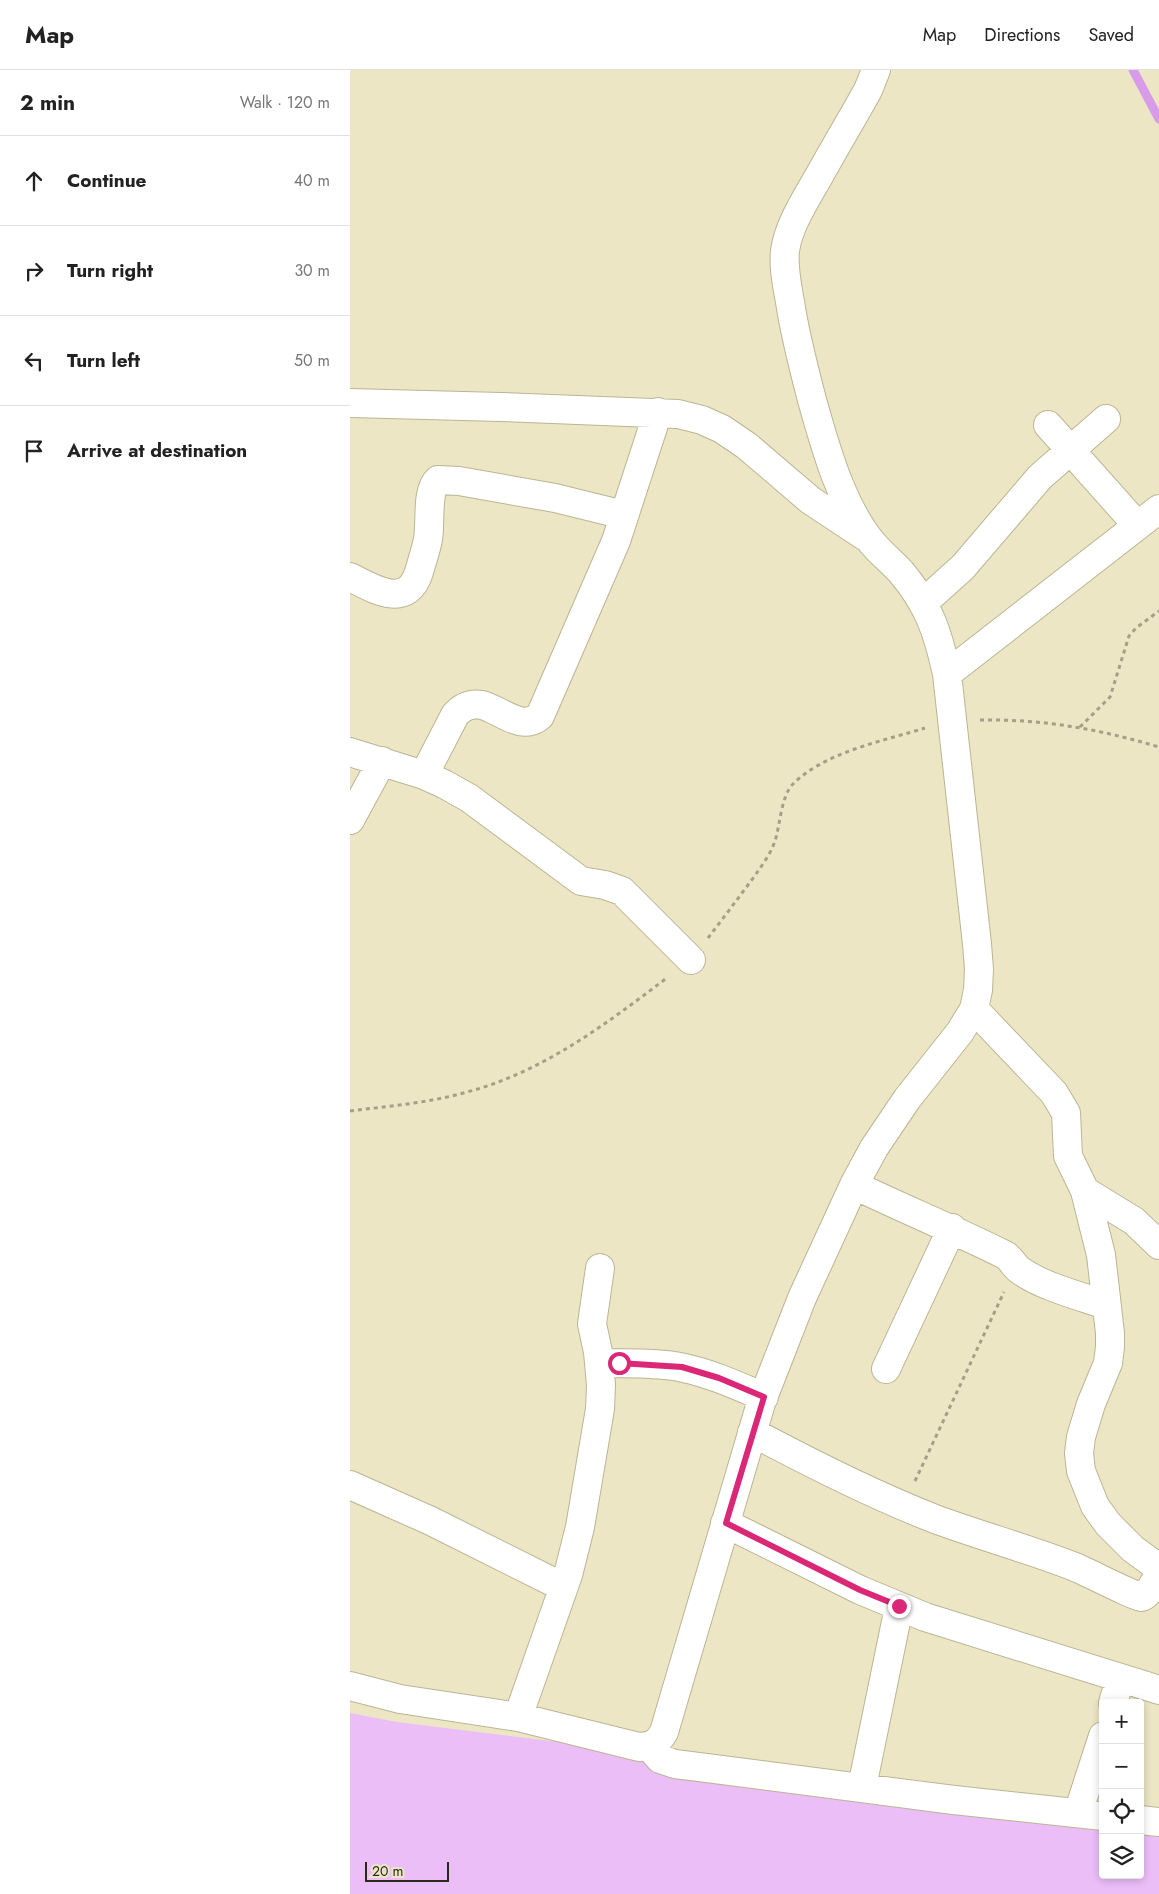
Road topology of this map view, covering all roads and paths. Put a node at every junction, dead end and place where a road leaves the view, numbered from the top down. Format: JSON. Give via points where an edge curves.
{"nodes":[{"id":1,"x":876,"y":70,"type":"edge"},
{"id":2,"x":350,"y":403,"type":"edge"},
{"id":3,"x":658,"y":412,"type":"junction"},
{"id":4,"x":1106,"y":419,"type":"dead end"},
{"id":5,"x":1048,"y":425,"type":"dead end"},
{"id":6,"x":1070,"y":450,"type":"junction"},
{"id":7,"x":1159,"y":509,"type":"edge"},
{"id":8,"x":624,"y":515,"type":"junction"},
{"id":9,"x":1137,"y":526,"type":"junction"},
{"id":10,"x":869,"y":540,"type":"junction"},
{"id":11,"x":350,"y":577,"type":"edge"},
{"id":12,"x":923,"y":603,"type":"junction"},
{"id":13,"x":1159,"y":611,"type":"edge"},
{"id":14,"x":947,"y":674,"type":"junction"},
{"id":15,"x":952,"y":720,"type":"junction"},
{"id":16,"x":1079,"y":727,"type":"junction"},
{"id":17,"x":1159,"y":747,"type":"edge"},
{"id":18,"x":350,"y":752,"type":"edge"},
{"id":19,"x":382,"y":761,"type":"junction"},
{"id":20,"x":424,"y":775,"type":"junction"},
{"id":21,"x":350,"y":820,"type":"edge"},
{"id":22,"x":691,"y":960,"type":"dead end"},
{"id":23,"x":974,"y":1009,"type":"junction"},
{"id":24,"x":854,"y":1185,"type":"junction"},
{"id":25,"x":1085,"y":1191,"type":"junction"},
{"id":26,"x":952,"y":1228,"type":"junction"},
{"id":27,"x":1159,"y":1245,"type":"edge"},
{"id":28,"x":1016,"y":1267,"type":"junction"},
{"id":29,"x":600,"y":1268,"type":"dead end"},
{"id":30,"x":1106,"y":1305,"type":"junction"},
{"id":31,"x":599,"y":1363,"type":"junction"},
{"id":32,"x":886,"y":1369,"type":"dead end"},
{"id":33,"x":764,"y":1397,"type":"junction"},
{"id":34,"x":752,"y":1432,"type":"junction"},
{"id":35,"x":350,"y":1485,"type":"edge"},
{"id":36,"x":903,"y":1506,"type":"junction"},
{"id":37,"x":726,"y":1523,"type":"junction"},
{"id":38,"x":1159,"y":1568,"type":"edge"},
{"id":39,"x":1159,"y":1574,"type":"edge"},
{"id":40,"x":562,"y":1587,"type":"junction"},
{"id":41,"x":899,"y":1606,"type":"junction"},
{"id":42,"x":350,"y":1686,"type":"edge"},
{"id":43,"x":1159,"y":1690,"type":"edge"},
{"id":44,"x":1116,"y":1691,"type":"edge"},
{"id":45,"x":518,"y":1717,"type":"junction"},
{"id":46,"x":1102,"y":1744,"type":"edge"},
{"id":47,"x":649,"y":1746,"type":"junction"},
{"id":48,"x":862,"y":1787,"type":"junction"},
{"id":49,"x":1090,"y":1814,"type":"edge"},
{"id":50,"x":1144,"y":1820,"type":"edge"},
{"id":51,"x":1159,"y":1822,"type":"edge"}],
"edges":[{"from":1,"to":10,"type":"street","via":[[868,90],[802,205],[785,250],[785,271],[797,341],[818,421],[835,473]]},
{"from":2,"to":3,"type":"street"},
{"from":3,"to":8,"type":"street"},
{"from":3,"to":10,"type":"street","via":[[702,420],[722,429],[810,500]]},
{"from":4,"to":6,"type":"street"},
{"from":5,"to":6,"type":"street"},
{"from":6,"to":9,"type":"street"},
{"from":6,"to":12,"type":"street","via":[[1026,492],[963,566]]},
{"from":7,"to":9,"type":"street"},
{"from":8,"to":11,"type":"street","via":[[555,498],[438,480],[433,487],[425,552],[418,577],[410,589],[398,595],[392,594]]},
{"from":8,"to":20,"type":"street","via":[[616,541],[540,716],[535,721],[522,722],[482,705],[461,709]]},
{"from":9,"to":14,"type":"street"},
{"from":10,"to":12,"type":"street","via":[[901,572]]},
{"from":12,"to":14,"type":"street","via":[[940,640]]},
{"from":13,"to":16,"type":"path","via":[[1128,636],[1110,697]]},
{"from":14,"to":15,"type":"street"},
{"from":15,"to":16,"type":"path","via":[[1023,721]]},
{"from":15,"to":23,"type":"street","via":[[977,944]]},
{"from":16,"to":17,"type":"path"},
{"from":18,"to":19,"type":"street"},
{"from":19,"to":20,"type":"street"},
{"from":19,"to":21,"type":"street"},
{"from":20,"to":22,"type":"street","via":[[478,804],[581,881],[622,891]]},
{"from":23,"to":24,"type":"street","via":[[960,1032],[907,1099]]},
{"from":23,"to":25,"type":"street","via":[[1061,1104],[1068,1122],[1068,1156]]},
{"from":24,"to":26,"type":"street"},
{"from":24,"to":33,"type":"street","via":[[802,1298]]},
{"from":25,"to":27,"type":"street","via":[[1134,1221]]},
{"from":25,"to":30,"type":"street","via":[[1101,1255]]},
{"from":26,"to":28,"type":"street","via":[[1011,1258]]},
{"from":26,"to":32,"type":"street"},
{"from":28,"to":30,"type":"street","via":[[1047,1284]]},
{"from":28,"to":36,"type":"path"},
{"from":29,"to":31,"type":"street","via":[[592,1324]]},
{"from":30,"to":38,"type":"street","via":[[1110,1347],[1108,1363],[1084,1422],[1080,1471],[1095,1506],[1108,1524],[1133,1549]]},
{"from":31,"to":33,"type":"street","via":[[682,1367]]},
{"from":31,"to":40,"type":"street","via":[[601,1385],[597,1429],[580,1527]]},
{"from":33,"to":34,"type":"street"},
{"from":34,"to":36,"type":"street","via":[[832,1475]]},
{"from":34,"to":37,"type":"street"},
{"from":35,"to":40,"type":"street","via":[[431,1521]]},
{"from":36,"to":39,"type":"street","via":[[1074,1566],[1141,1597],[1146,1595]]},
{"from":37,"to":41,"type":"street"},
{"from":37,"to":47,"type":"street","via":[[664,1732],[657,1743]]},
{"from":40,"to":45,"type":"street"},
{"from":41,"to":44,"type":"street"},
{"from":41,"to":48,"type":"street"},
{"from":42,"to":45,"type":"street","via":[[400,1699]]},
{"from":43,"to":44,"type":"street"},
{"from":45,"to":47,"type":"street","via":[[630,1745]]},
{"from":46,"to":49,"type":"street"},
{"from":47,"to":48,"type":"street","via":[[660,1758],[675,1764]]},
{"from":48,"to":49,"type":"street"},
{"from":50,"to":51,"type":"street"}]}
